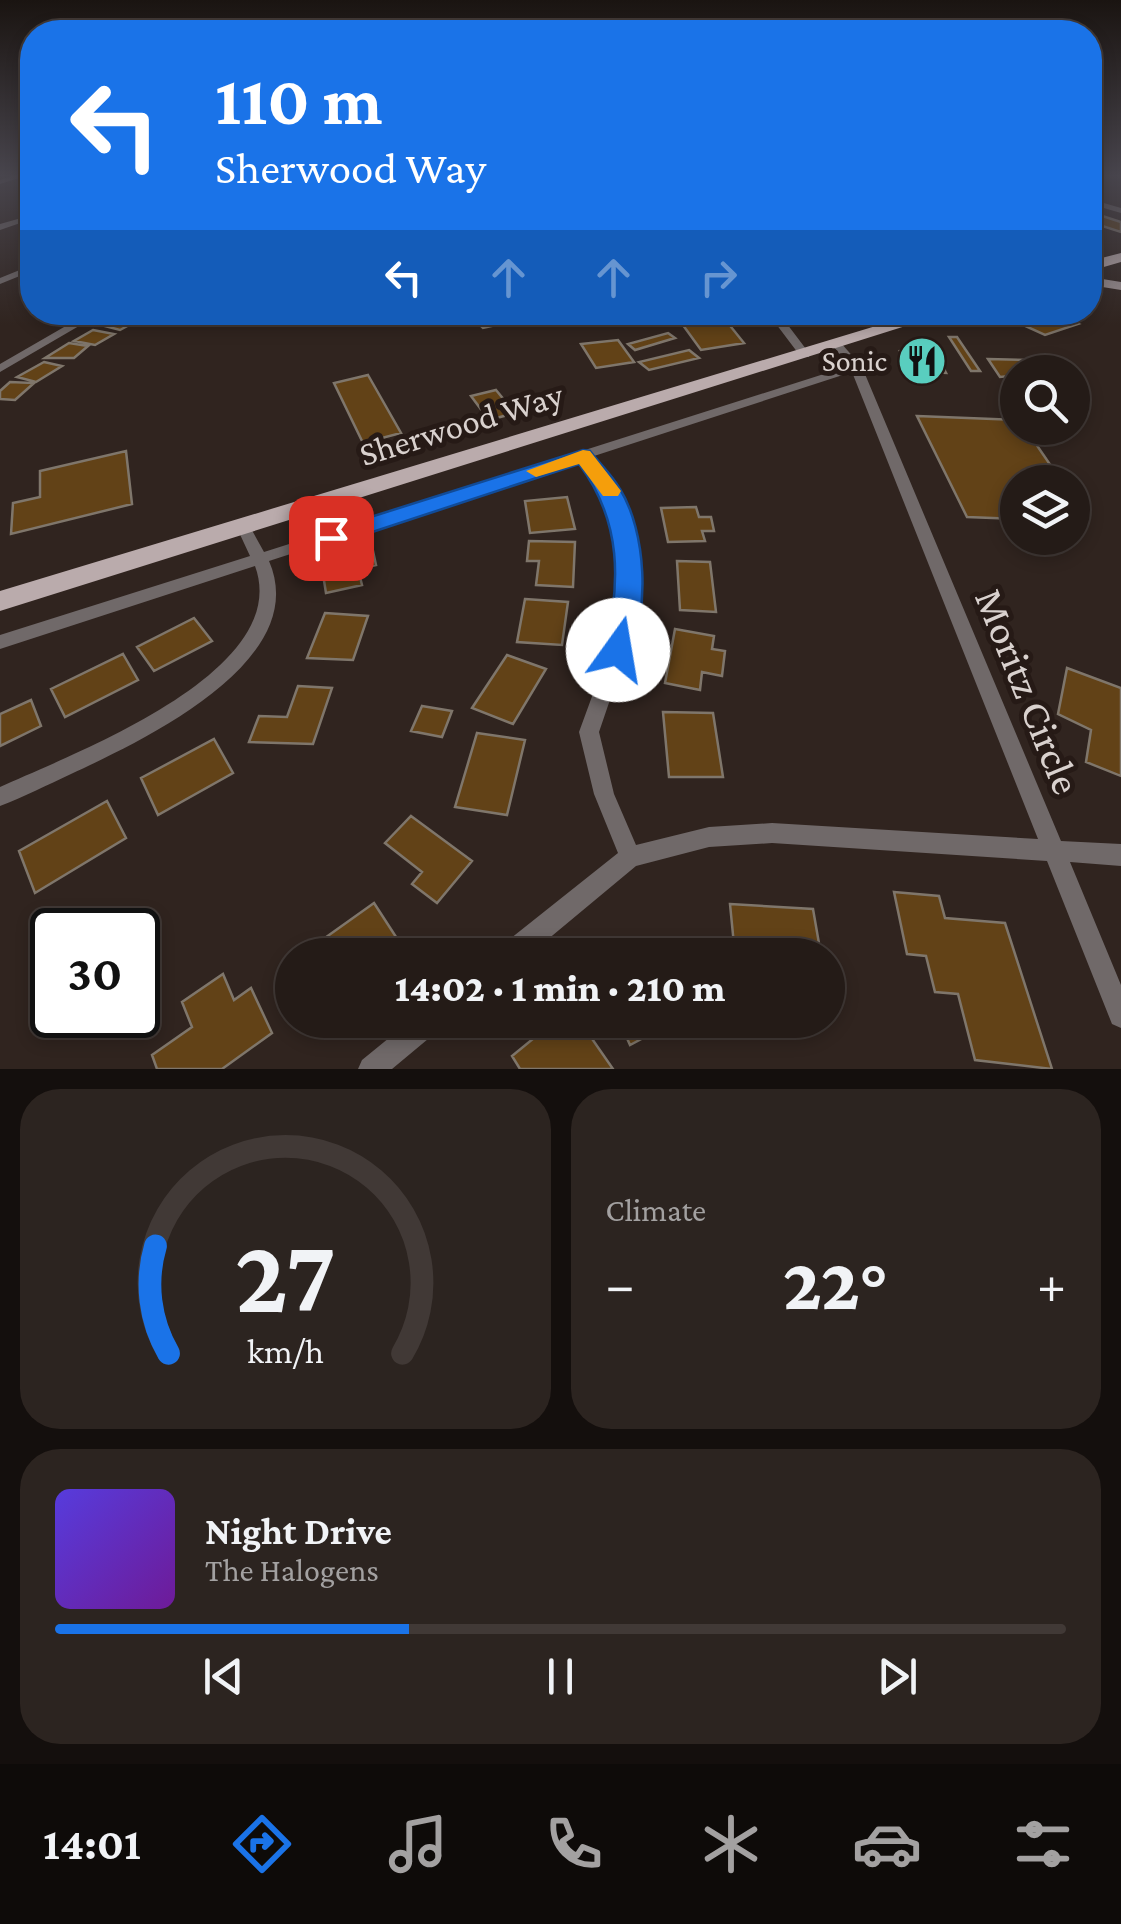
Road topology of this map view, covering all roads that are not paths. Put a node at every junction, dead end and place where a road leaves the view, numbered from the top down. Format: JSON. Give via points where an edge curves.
{"nodes":[{"id":1,"x":75,"y":325,"type":"edge"},
{"id":2,"x":782,"y":325,"type":"edge"},
{"id":3,"x":901,"y":325,"type":"edge"},
{"id":4,"x":838,"y":345,"type":"junction"},
{"id":5,"x":805,"y":355,"type":"junction"},
{"id":6,"x":856,"y":367,"type":"junction"},
{"id":7,"x":0,"y":368,"type":"edge"},
{"id":8,"x":583,"y":456,"type":"junction"},
{"id":9,"x":244,"y":528,"type":"junction"},
{"id":10,"x":258,"y":561,"type":"junction"},
{"id":11,"x":0,"y":602,"type":"edge"},
{"id":12,"x":0,"y":642,"type":"edge"},
{"id":13,"x":0,"y":797,"type":"edge"},
{"id":14,"x":1054,"y":850,"type":"junction"},
{"id":15,"x":1121,"y":855,"type":"edge"},
{"id":16,"x":630,"y":857,"type":"junction"},
{"id":17,"x":531,"y":938,"type":"edge"},
{"id":18,"x":1121,"y":1015,"type":"edge"},
{"id":19,"x":409,"y":1038,"type":"edge"},
{"id":20,"x":372,"y":1069,"type":"edge"}],
"edges":[{"from":1,"to":7,"type":"street"},
{"from":2,"to":5,"type":"street"},
{"from":3,"to":4,"type":"main road","name":"Sherwood Way"},
{"from":4,"to":5,"type":"main road","name":"Sherwood Way"},
{"from":4,"to":6,"type":"street","name":"Moritz Circle"},
{"from":5,"to":9,"type":"main road","name":"Sherwood Way"},
{"from":6,"to":8,"type":"street","name":"Sherwood Way"},
{"from":6,"to":14,"type":"street","name":"Moritz Circle"},
{"from":8,"to":10,"type":"street","name":"Sherwood Way"},
{"from":8,"to":16,"type":"street","via":[[611,492],[626,542],[630,599],[589,732],[604,794]]},
{"from":9,"to":10,"type":"street"},
{"from":9,"to":11,"type":"main road","name":"Sherwood Way"},
{"from":10,"to":12,"type":"street","name":"Sherwood Way"},
{"from":10,"to":13,"type":"street","via":[[268,575],[267,618],[215,683]]},
{"from":14,"to":15,"type":"street"},
{"from":14,"to":16,"type":"street","via":[[772,833],[709,837]]},
{"from":14,"to":18,"type":"street","name":"Moritz Circle"},
{"from":16,"to":17,"type":"street"},
{"from":19,"to":20,"type":"street"}]}
